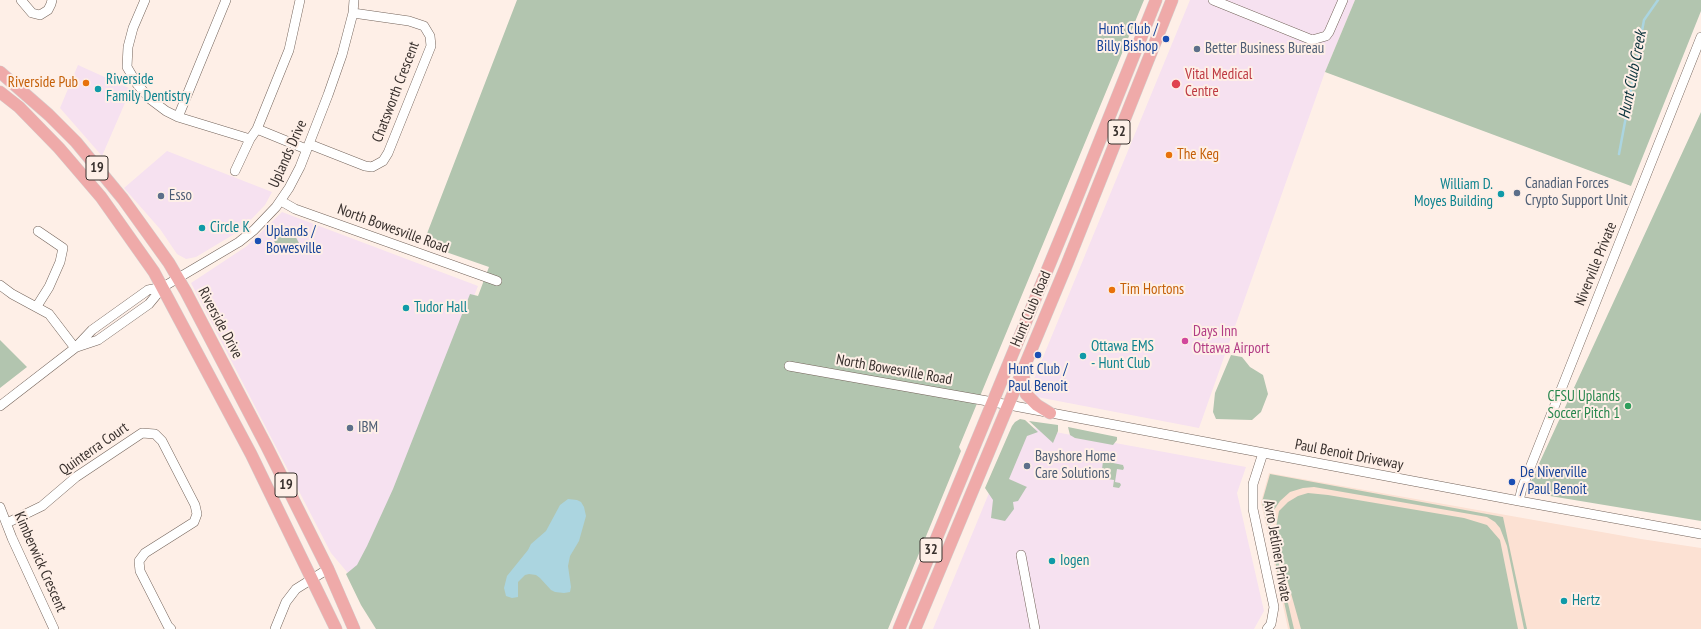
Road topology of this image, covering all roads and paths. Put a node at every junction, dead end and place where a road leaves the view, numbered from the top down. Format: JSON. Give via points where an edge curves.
{"nodes":[{"id":1,"x":20,"y":0,"type":"edge"},
{"id":2,"x":52,"y":0,"type":"edge"},
{"id":3,"x":145,"y":0,"type":"edge"},
{"id":4,"x":226,"y":0,"type":"edge"},
{"id":5,"x":300,"y":0,"type":"edge"},
{"id":6,"x":354,"y":0,"type":"edge"},
{"id":7,"x":1156,"y":0,"type":"edge"},
{"id":8,"x":1172,"y":0,"type":"edge"},
{"id":9,"x":1213,"y":0,"type":"edge"},
{"id":10,"x":1343,"y":0,"type":"edge"},
{"id":11,"x":353,"y":13,"type":"junction"},
{"id":12,"x":1701,"y":37,"type":"edge"},
{"id":13,"x":0,"y":72,"type":"edge"},
{"id":14,"x":0,"y":92,"type":"edge"},
{"id":15,"x":178,"y":117,"type":"junction"},
{"id":16,"x":257,"y":129,"type":"junction"},
{"id":17,"x":250,"y":139,"type":"junction"},
{"id":18,"x":308,"y":147,"type":"junction"},
{"id":19,"x":235,"y":171,"type":"dead end"},
{"id":20,"x":281,"y":201,"type":"junction"},
{"id":21,"x":38,"y":231,"type":"dead end"},
{"id":22,"x":178,"y":278,"type":"junction"},
{"id":23,"x":497,"y":281,"type":"dead end"},
{"id":24,"x":0,"y":285,"type":"edge"},
{"id":25,"x":163,"y":287,"type":"junction"},
{"id":26,"x":36,"y":306,"type":"junction"},
{"id":27,"x":75,"y":348,"type":"junction"},
{"id":28,"x":789,"y":366,"type":"dead end"},
{"id":29,"x":1022,"y":371,"type":"junction"},
{"id":30,"x":993,"y":402,"type":"junction"},
{"id":31,"x":1007,"y":405,"type":"junction"},
{"id":32,"x":0,"y":406,"type":"edge"},
{"id":33,"x":1050,"y":413,"type":"junction"},
{"id":34,"x":1263,"y":453,"type":"junction"},
{"id":35,"x":1519,"y":501,"type":"junction"},
{"id":36,"x":0,"y":507,"type":"edge"},
{"id":37,"x":7,"y":523,"type":"junction"},
{"id":38,"x":1701,"y":534,"type":"edge"},
{"id":39,"x":1021,"y":555,"type":"dead end"},
{"id":40,"x":328,"y":569,"type":"junction"},
{"id":41,"x":312,"y":580,"type":"junction"},
{"id":42,"x":54,"y":629,"type":"edge"},
{"id":43,"x":171,"y":629,"type":"edge"},
{"id":44,"x":275,"y":629,"type":"edge"},
{"id":45,"x":336,"y":629,"type":"edge"},
{"id":46,"x":354,"y":629,"type":"edge"},
{"id":47,"x":899,"y":629,"type":"edge"},
{"id":48,"x":915,"y":629,"type":"edge"},
{"id":49,"x":1036,"y":629,"type":"edge"},
{"id":50,"x":1267,"y":629,"type":"edge"}],
"edges":[{"from":1,"to":2,"type":"street","via":[[32,13],[40,15],[48,10]]},
{"from":3,"to":15,"type":"street","via":[[133,28],[127,67],[150,99]]},
{"from":4,"to":15,"type":"street"},
{"from":5,"to":16,"type":"street","via":[[289,50]]},
{"from":6,"to":11,"type":"street","name":"Uplands Drive"},
{"from":7,"to":30,"type":"main road","name":"Hunt Club Road","number":"32"},
{"from":8,"to":29,"type":"main road","name":"Hunt Club Road","number":"32"},
{"from":9,"to":10,"type":"street","via":[[1312,40],[1326,36]]},
{"from":11,"to":18,"type":"street","name":"Uplands Drive","via":[[328,96]]},
{"from":11,"to":18,"type":"street","name":"Chatsworth Crescent","via":[[409,21],[424,26],[430,36],[431,46],[383,161],[372,167],[365,166]]},
{"from":12,"to":35,"type":"street","name":"Niverville Private"},
{"from":13,"to":22,"type":"main road","name":"Riverside Drive","number":"19","via":[[76,142],[149,233]]},
{"from":14,"to":25,"type":"main road","number":"19","via":[[20,107],[101,197]]},
{"from":15,"to":17,"type":"street"},
{"from":16,"to":17,"type":"street"},
{"from":16,"to":18,"type":"street"},
{"from":17,"to":19,"type":"street"},
{"from":18,"to":20,"type":"street","name":"Uplands Drive"},
{"from":20,"to":22,"type":"street","name":"Uplands Drive","via":[[239,242]]},
{"from":20,"to":23,"type":"street","name":"North Bowesville Road","via":[[295,209]]},
{"from":21,"to":26,"type":"street","via":[[63,248],[49,287]]},
{"from":22,"to":25,"type":"street","name":"Uplands Drive"},
{"from":22,"to":40,"type":"main road","name":"Riverside Drive","number":"19","via":[[264,440]]},
{"from":24,"to":26,"type":"street"},
{"from":25,"to":27,"type":"street","via":[[148,290],[92,330]]},
{"from":25,"to":41,"type":"main road","number":"19","via":[[251,454]]},
{"from":26,"to":27,"type":"street","via":[[49,314]]},
{"from":27,"to":32,"type":"street"},
{"from":28,"to":30,"type":"street","name":"North Bowesville Road"},
{"from":29,"to":31,"type":"main road","name":"Hunt Club Road","number":"32"},
{"from":29,"to":33,"type":"main road","via":[[1026,394]]},
{"from":30,"to":31,"type":"street","name":"Paul Benoit Driveway"},
{"from":30,"to":47,"type":"main road","name":"Hunt Club Road","number":"32"},
{"from":31,"to":33,"type":"street","name":"Paul Benoit Driveway"},
{"from":31,"to":48,"type":"main road","name":"Hunt Club Road","number":"32"},
{"from":33,"to":34,"type":"street","name":"Paul Benoit Driveway"},
{"from":34,"to":35,"type":"street","name":"Paul Benoit Driveway"},
{"from":34,"to":50,"type":"street","name":"Avro Jetliner Private","via":[[1253,484],[1253,509],[1274,607],[1271,624]]},
{"from":35,"to":38,"type":"street","name":"Paul Benoit Driveway"},
{"from":36,"to":37,"type":"street","name":"Kimberwick Crescent"},
{"from":37,"to":42,"type":"street","name":"Kimberwick Crescent"},
{"from":37,"to":43,"type":"street","name":"Quinterra Court","via":[[42,506],[76,476],[142,433],[155,434],[162,441],[195,505],[197,514],[194,522],[145,553],[139,561],[140,571]]},
{"from":39,"to":49,"type":"street"},
{"from":40,"to":41,"type":"street"},
{"from":40,"to":46,"type":"main road","name":"Riverside Drive","number":"19"},
{"from":41,"to":44,"type":"street","via":[[296,590],[286,602]]},
{"from":41,"to":45,"type":"main road","number":"19"}]}
